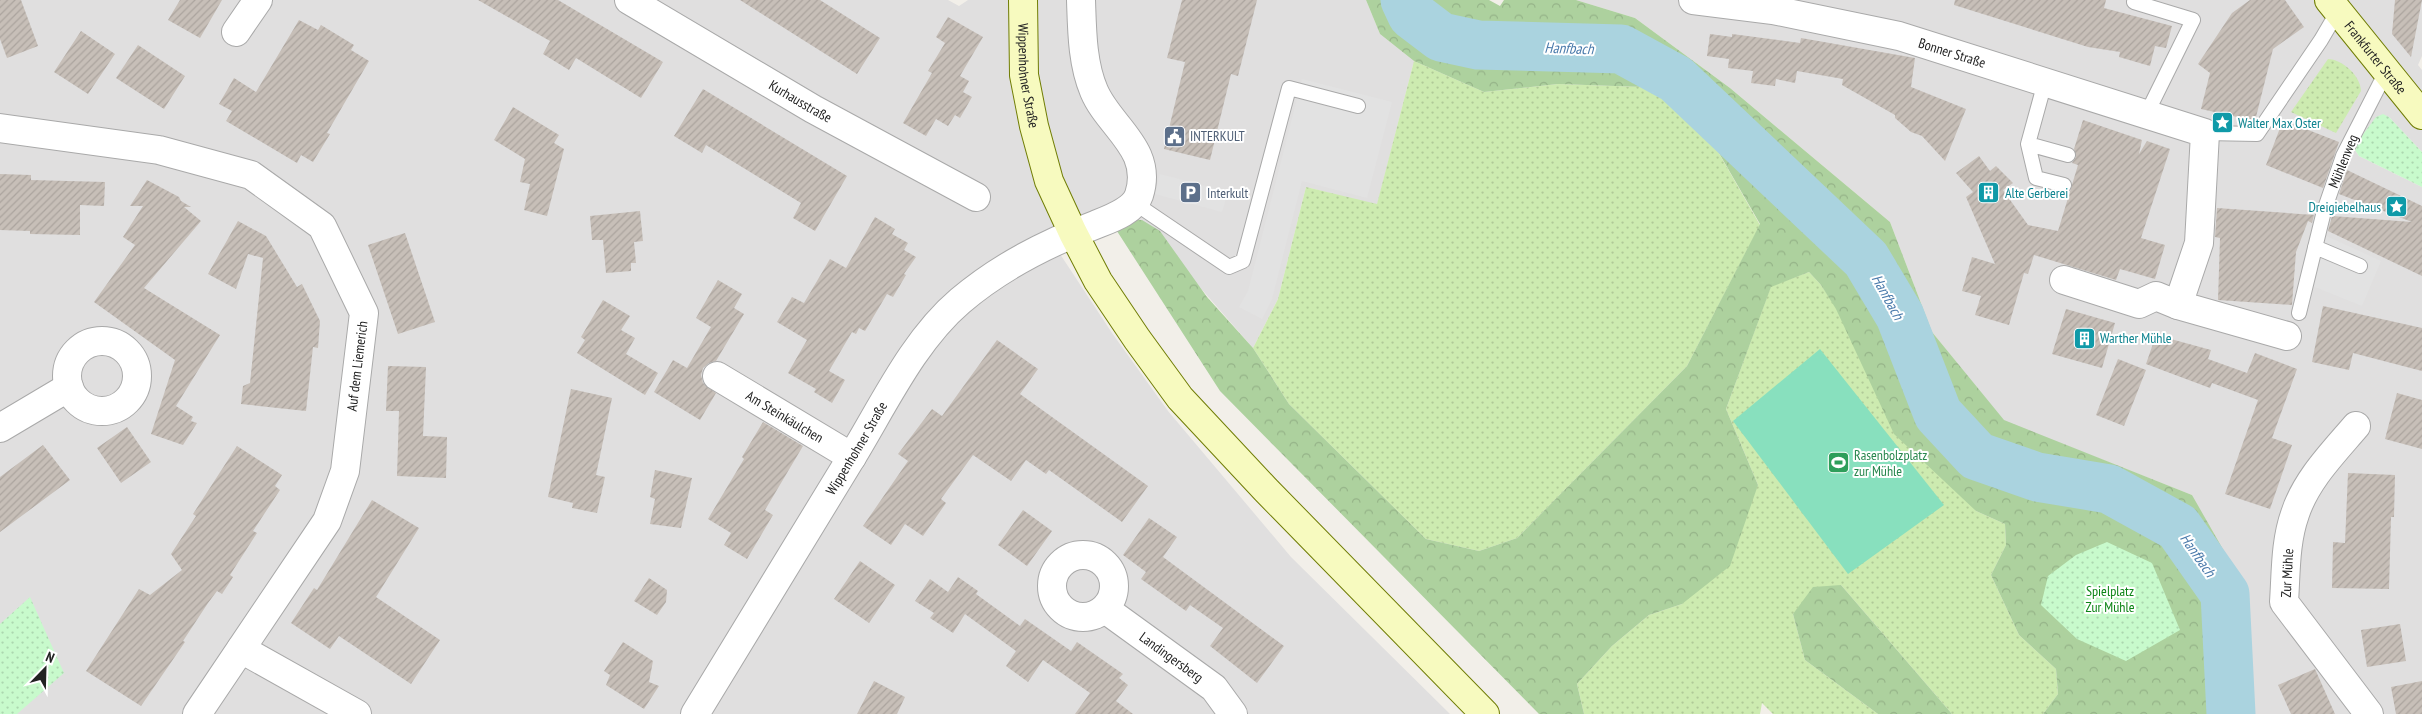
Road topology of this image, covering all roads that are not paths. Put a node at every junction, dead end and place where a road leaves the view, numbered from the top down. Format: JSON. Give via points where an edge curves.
{"nodes":[{"id":1,"x":258,"y":0,"type":"edge"},
{"id":2,"x":628,"y":0,"type":"edge"},
{"id":3,"x":1023,"y":0,"type":"edge"},
{"id":4,"x":1081,"y":0,"type":"edge"},
{"id":5,"x":1693,"y":0,"type":"edge"},
{"id":6,"x":2134,"y":2,"type":"dead end"},
{"id":7,"x":1775,"y":5,"type":"edge"},
{"id":8,"x":2333,"y":6,"type":"edge"},
{"id":9,"x":236,"y":32,"type":"dead end"},
{"id":10,"x":2386,"y":72,"type":"junction"},
{"id":11,"x":2045,"y":82,"type":"junction"},
{"id":12,"x":1358,"y":106,"type":"dead end"},
{"id":13,"x":2146,"y":115,"type":"junction"},
{"id":14,"x":2422,"y":115,"type":"edge"},
{"id":15,"x":0,"y":128,"type":"edge"},
{"id":16,"x":2205,"y":134,"type":"junction"},
{"id":17,"x":2028,"y":144,"type":"junction"},
{"id":18,"x":2068,"y":156,"type":"dead end"},
{"id":19,"x":2064,"y":185,"type":"dead end"},
{"id":20,"x":976,"y":197,"type":"dead end"},
{"id":21,"x":1136,"y":204,"type":"junction"},
{"id":22,"x":1073,"y":234,"type":"junction"},
{"id":23,"x":2314,"y":247,"type":"junction"},
{"id":24,"x":2360,"y":266,"type":"dead end"},
{"id":25,"x":2064,"y":280,"type":"dead end"},
{"id":26,"x":2178,"y":305,"type":"junction"},
{"id":27,"x":2293,"y":324,"type":"joint"},
{"id":28,"x":717,"y":376,"type":"dead end"},
{"id":29,"x":69,"y":387,"type":"dead end"},
{"id":30,"x":2356,"y":426,"type":"dead end"},
{"id":31,"x":0,"y":428,"type":"edge"},
{"id":32,"x":852,"y":457,"type":"junction"},
{"id":33,"x":1105,"y":609,"type":"dead end"},
{"id":34,"x":241,"y":649,"type":"junction"},
{"id":35,"x":198,"y":714,"type":"edge"},
{"id":36,"x":357,"y":714,"type":"edge"},
{"id":37,"x":695,"y":714,"type":"edge"},
{"id":38,"x":1233,"y":714,"type":"edge"},
{"id":39,"x":1485,"y":714,"type":"edge"},
{"id":40,"x":2369,"y":714,"type":"edge"}],
"edges":[{"from":1,"to":9,"type":"street"},
{"from":2,"to":20,"type":"street","name":"Kurhausstraße","via":[[812,109]]},
{"from":3,"to":22,"type":"main road","name":"Wippenhohner Straße","via":[[1024,75],[1034,126],[1049,181]]},
{"from":4,"to":21,"type":"street","via":[[1084,52],[1093,89],[1106,113],[1139,155],[1140,192]]},
{"from":5,"to":7,"type":"street","name":"Bonner Straße"},
{"from":6,"to":13,"type":"lane","via":[[2193,20]]},
{"from":7,"to":11,"type":"street","name":"Bonner Straße","via":[[1899,36]]},
{"from":8,"to":10,"type":"main road","name":"Frankfurter Straße"},
{"from":8,"to":16,"type":"lane","name":"Bonner Straße","via":[[2321,40],[2257,134]]},
{"from":10,"to":14,"type":"main road","name":"Frankfurter Straße"},
{"from":10,"to":23,"type":"lane","name":"Mühlenweg","via":[[2343,156]]},
{"from":11,"to":13,"type":"street","name":"Bonner Straße"},
{"from":11,"to":17,"type":"lane"},
{"from":12,"to":21,"type":"lane","via":[[1289,88],[1243,261],[1229,267]]},
{"from":13,"to":16,"type":"street","name":"Bonner Straße"},
{"from":15,"to":34,"type":"street","name":"Auf dem Liemerich","via":[[159,150],[251,174],[322,226],[364,313],[345,471],[327,522]]},
{"from":16,"to":26,"type":"street","via":[[2199,243]]},
{"from":17,"to":18,"type":"lane"},
{"from":17,"to":19,"type":"lane","via":[[2036,178]]},
{"from":21,"to":22,"type":"street","name":"Wippenhohner Straße"},
{"from":22,"to":32,"type":"street","name":"Wippenhohner Straße","via":[[1033,251],[981,285],[936,325]]},
{"from":22,"to":39,"type":"main road","via":[[1098,281],[1180,398]]},
{"from":23,"to":24,"type":"lane"},
{"from":23,"to":27,"type":"lane","name":"Mühlenweg"},
{"from":25,"to":26,"type":"street","via":[[2139,304],[2156,296]]},
{"from":26,"to":27,"type":"street"},
{"from":28,"to":32,"type":"street","name":"Am Steinkäulchen"},
{"from":29,"to":31,"type":"street"},
{"from":30,"to":40,"type":"street","name":"Zur Mühle","via":[[2315,474],[2295,514],[2286,556],[2284,602]]},
{"from":32,"to":37,"type":"street","name":"Wippenhohner Straße"},
{"from":33,"to":38,"type":"street","name":"Landingersberg","via":[[1214,688]]},
{"from":34,"to":35,"type":"street","name":"Auf dem Liemerich"},
{"from":34,"to":36,"type":"street"}]}
